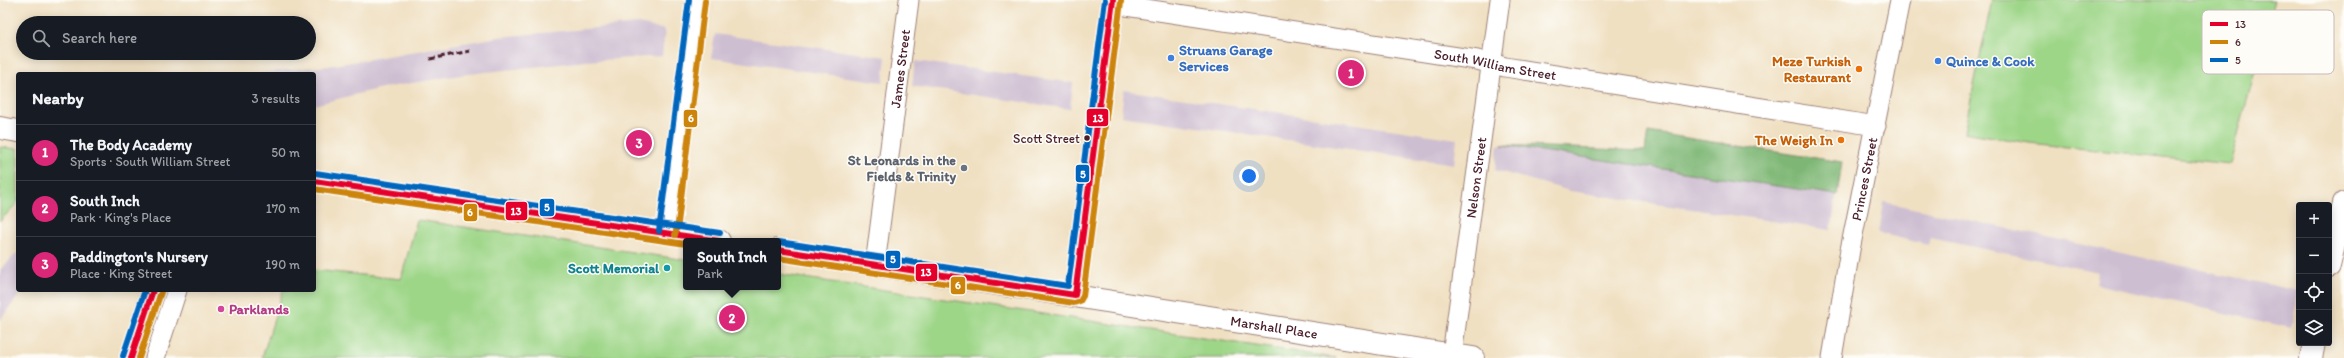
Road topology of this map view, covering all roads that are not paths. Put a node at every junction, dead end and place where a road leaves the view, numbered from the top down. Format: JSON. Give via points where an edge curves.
{"nodes":[{"id":1,"x":697,"y":0,"type":"edge"},
{"id":2,"x":909,"y":0,"type":"edge"},
{"id":3,"x":1500,"y":0,"type":"edge"},
{"id":4,"x":1900,"y":0,"type":"edge"},
{"id":5,"x":1113,"y":2,"type":"edge"},
{"id":6,"x":1491,"y":65,"type":"junction"},
{"id":7,"x":1876,"y":126,"type":"junction"},
{"id":8,"x":0,"y":128,"type":"edge"},
{"id":9,"x":16,"y":131,"type":"edge"},
{"id":10,"x":316,"y":181,"type":"edge"},
{"id":11,"x":2344,"y":203,"type":"edge"},
{"id":12,"x":667,"y":233,"type":"junction"},
{"id":13,"x":700,"y":238,"type":"edge"},
{"id":14,"x":781,"y":250,"type":"edge"},
{"id":15,"x":2332,"y":253,"type":"edge"},
{"id":16,"x":875,"y":265,"type":"junction"},
{"id":17,"x":152,"y":292,"type":"edge"},
{"id":18,"x":176,"y":292,"type":"edge"},
{"id":19,"x":1075,"y":295,"type":"junction"},
{"id":20,"x":2313,"y":346,"type":"edge"},
{"id":21,"x":1452,"y":355,"type":"junction"},
{"id":22,"x":131,"y":358,"type":"edge"},
{"id":23,"x":155,"y":358,"type":"edge"},
{"id":24,"x":1473,"y":358,"type":"edge"},
{"id":25,"x":1832,"y":358,"type":"edge"},
{"id":26,"x":2311,"y":358,"type":"edge"}],
"edges":[{"from":1,"to":12,"type":"street"},
{"from":2,"to":16,"type":"street","name":"James Street"},
{"from":3,"to":6,"type":"street","name":"Nelson Street"},
{"from":4,"to":7,"type":"street","name":"Princes Street"},
{"from":5,"to":6,"type":"street","name":"South William Street","via":[[1477,60]]},
{"from":5,"to":19,"type":"street"},
{"from":6,"to":7,"type":"street","name":"South William Street"},
{"from":6,"to":21,"type":"street","name":"Nelson Street"},
{"from":7,"to":25,"type":"street","name":"Princes Street","via":[[1853,235]]},
{"from":8,"to":9,"type":"main road"},
{"from":10,"to":12,"type":"main road"},
{"from":11,"to":15,"type":"main road"},
{"from":12,"to":13,"type":"main road"},
{"from":14,"to":16,"type":"main road","name":"Marshall Place"},
{"from":16,"to":19,"type":"main road","name":"Marshall Place"},
{"from":17,"to":22,"type":"main road"},
{"from":18,"to":23,"type":"street"},
{"from":19,"to":21,"type":"main road","name":"Marshall Place"},
{"from":20,"to":26,"type":"main road"},
{"from":21,"to":24,"type":"main road","name":"Marshall Place"}]}
